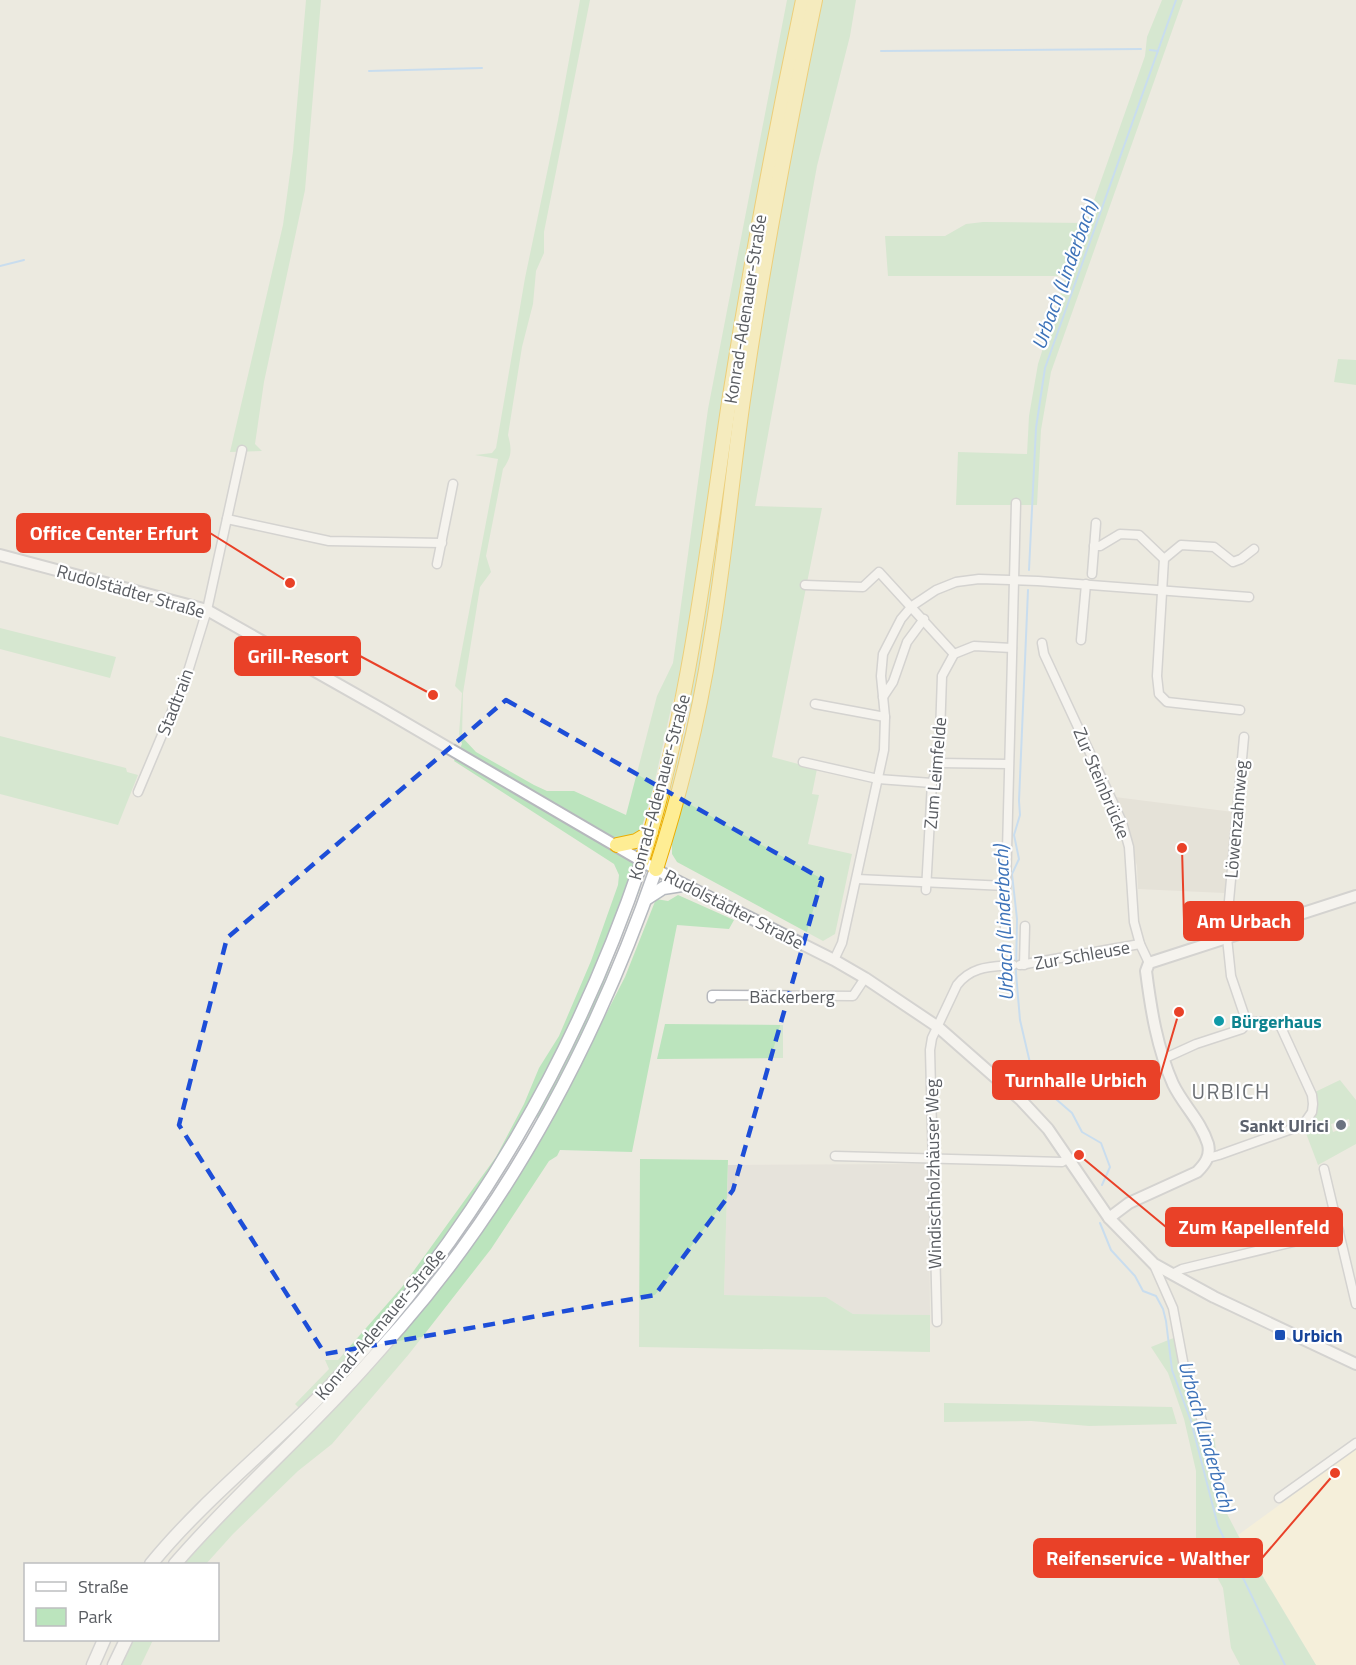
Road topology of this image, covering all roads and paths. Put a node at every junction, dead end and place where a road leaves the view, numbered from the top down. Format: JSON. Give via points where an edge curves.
{"nodes":[{"id":1,"x":803,"y":0,"type":"edge"},
{"id":2,"x":815,"y":0,"type":"edge"},
{"id":3,"x":242,"y":450,"type":"dead end"},
{"id":4,"x":453,"y":484,"type":"dead end"},
{"id":5,"x":1016,"y":503,"type":"dead end"},
{"id":6,"x":227,"y":519,"type":"junction"},
{"id":7,"x":1096,"y":523,"type":"dead end"},
{"id":8,"x":442,"y":543,"type":"junction"},
{"id":9,"x":1094,"y":546,"type":"junction"},
{"id":10,"x":1254,"y":549,"type":"dead end"},
{"id":11,"x":0,"y":555,"type":"edge"},
{"id":12,"x":1164,"y":559,"type":"junction"},
{"id":13,"x":437,"y":564,"type":"dead end"},
{"id":14,"x":1092,"y":574,"type":"dead end"},
{"id":15,"x":1014,"y":579,"type":"junction"},
{"id":16,"x":1086,"y":584,"type":"junction"},
{"id":17,"x":805,"y":585,"type":"dead end"},
{"id":18,"x":1162,"y":591,"type":"junction"},
{"id":19,"x":1249,"y":597,"type":"dead end"},
{"id":20,"x":912,"y":606,"type":"junction"},
{"id":21,"x":207,"y":610,"type":"junction"},
{"id":22,"x":924,"y":619,"type":"junction"},
{"id":23,"x":1081,"y":640,"type":"dead end"},
{"id":24,"x":1042,"y":643,"type":"dead end"},
{"id":25,"x":1012,"y":648,"type":"junction"},
{"id":26,"x":954,"y":654,"type":"junction"},
{"id":27,"x":883,"y":698,"type":"junction"},
{"id":28,"x":815,"y":704,"type":"dead end"},
{"id":29,"x":1240,"y":710,"type":"dead end"},
{"id":30,"x":885,"y":717,"type":"junction"},
{"id":31,"x":1244,"y":737,"type":"dead end"},
{"id":32,"x":803,"y":762,"type":"dead end"},
{"id":33,"x":939,"y":763,"type":"junction"},
{"id":34,"x":1008,"y":764,"type":"junction"},
{"id":35,"x":878,"y":778,"type":"junction"},
{"id":36,"x":932,"y":783,"type":"junction"},
{"id":37,"x":138,"y":792,"type":"dead end"},
{"id":38,"x":651,"y":832,"type":"junction"},
{"id":39,"x":617,"y":845,"type":"junction"},
{"id":40,"x":642,"y":861,"type":"junction"},
{"id":41,"x":656,"y":870,"type":"junction"},
{"id":42,"x":856,"y":879,"type":"junction"},
{"id":43,"x":682,"y":885,"type":"junction"},
{"id":44,"x":927,"y":886,"type":"junction"},
{"id":45,"x":1006,"y":886,"type":"junction"},
{"id":46,"x":1356,"y":896,"type":"edge"},
{"id":47,"x":646,"y":899,"type":"junction"},
{"id":48,"x":1026,"y":926,"type":"dead end"},
{"id":49,"x":1005,"y":928,"type":"dead end"},
{"id":50,"x":1229,"y":937,"type":"junction"},
{"id":51,"x":1140,"y":945,"type":"junction"},
{"id":52,"x":834,"y":960,"type":"junction"},
{"id":53,"x":1149,"y":963,"type":"junction"},
{"id":54,"x":1019,"y":965,"type":"junction"},
{"id":55,"x":865,"y":978,"type":"junction"},
{"id":56,"x":712,"y":998,"type":"dead end"},
{"id":57,"x":1247,"y":1021,"type":"junction"},
{"id":58,"x":938,"y":1027,"type":"junction"},
{"id":59,"x":1163,"y":1059,"type":"junction"},
{"id":60,"x":835,"y":1156,"type":"dead end"},
{"id":61,"x":1069,"y":1158,"type":"junction"},
{"id":62,"x":1208,"y":1158,"type":"junction"},
{"id":63,"x":933,"y":1160,"type":"junction"},
{"id":64,"x":1324,"y":1169,"type":"dead end"},
{"id":65,"x":1109,"y":1218,"type":"junction"},
{"id":66,"x":1338,"y":1230,"type":"junction"},
{"id":67,"x":1154,"y":1264,"type":"junction"},
{"id":68,"x":1172,"y":1274,"type":"junction"},
{"id":69,"x":1356,"y":1304,"type":"edge"},
{"id":70,"x":936,"y":1322,"type":"dead end"},
{"id":71,"x":1356,"y":1364,"type":"edge"},
{"id":72,"x":1203,"y":1425,"type":"dead end"},
{"id":73,"x":1356,"y":1443,"type":"edge"},
{"id":74,"x":1280,"y":1498,"type":"dead end"},
{"id":75,"x":152,"y":1563,"type":"edge"},
{"id":76,"x":176,"y":1563,"type":"edge"},
{"id":77,"x":104,"y":1641,"type":"edge"},
{"id":78,"x":126,"y":1641,"type":"edge"},
{"id":79,"x":93,"y":1665,"type":"edge"},
{"id":80,"x":114,"y":1665,"type":"edge"}],
"edges":[{"from":1,"to":38,"type":"highway","name":"Konrad-Adenauer-Straße","via":[[748,285],[694,642]]},
{"from":2,"to":41,"type":"highway","name":"Konrad-Adenauer-Straße","via":[[760,285],[696,725]]},
{"from":3,"to":6,"type":"street","name":"Stadtrain"},
{"from":4,"to":8,"type":"street"},
{"from":5,"to":15,"type":"street"},
{"from":6,"to":8,"type":"street","via":[[329,541]]},
{"from":6,"to":21,"type":"street","name":"Stadtrain"},
{"from":7,"to":9,"type":"street"},
{"from":8,"to":13,"type":"street"},
{"from":9,"to":12,"type":"street","via":[[1120,534],[1139,535]]},
{"from":9,"to":14,"type":"street"},
{"from":10,"to":12,"type":"street","via":[[1233,562],[1214,547],[1181,545]]},
{"from":11,"to":21,"type":"street","name":"Rudolstädter Straße"},
{"from":12,"to":18,"type":"street"},
{"from":15,"to":16,"type":"street"},
{"from":15,"to":20,"type":"street","via":[[956,582]]},
{"from":15,"to":25,"type":"street"},
{"from":16,"to":18,"type":"street"},
{"from":16,"to":23,"type":"street"},
{"from":17,"to":20,"type":"street","via":[[863,587],[879,572]]},
{"from":18,"to":19,"type":"street"},
{"from":18,"to":29,"type":"street","via":[[1159,694],[1167,702]]},
{"from":20,"to":22,"type":"street"},
{"from":20,"to":27,"type":"street","via":[[883,654]]},
{"from":21,"to":37,"type":"street","name":"Stadtrain","via":[[186,678]]},
{"from":21,"to":39,"type":"street","name":"Rudolstädter Straße"},
{"from":22,"to":26,"type":"street"},
{"from":22,"to":27,"type":"street","via":[[907,642]]},
{"from":24,"to":51,"type":"street","name":"Zur Steinbrücke","via":[[1122,822],[1129,847],[1133,914]]},
{"from":25,"to":26,"type":"street","via":[[974,646]]},
{"from":25,"to":34,"type":"street"},
{"from":26,"to":33,"type":"street","name":"Zum Leimfelde","via":[[942,676]]},
{"from":27,"to":30,"type":"street"},
{"from":28,"to":30,"type":"street"},
{"from":30,"to":35,"type":"street"},
{"from":31,"to":50,"type":"street","name":"Löwenzahnweg"},
{"from":32,"to":35,"type":"street"},
{"from":33,"to":34,"type":"street"},
{"from":33,"to":36,"type":"street","name":"Zum Leimfelde"},
{"from":34,"to":45,"type":"street"},
{"from":35,"to":36,"type":"street"},
{"from":35,"to":42,"type":"street"},
{"from":36,"to":44,"type":"street","name":"Zum Leimfelde"},
{"from":38,"to":39,"type":"highway","via":[[636,841]]},
{"from":38,"to":40,"type":"highway","name":"Konrad-Adenauer-Straße"},
{"from":39,"to":40,"type":"street","name":"Rudolstädter Straße"},
{"from":40,"to":41,"type":"street","name":"Rudolstädter Straße"},
{"from":40,"to":75,"type":"main road","name":"Konrad-Adenauer-Straße","via":[[615,936],[560,1061],[498,1169],[440,1255],[334,1382],[200,1510]]},
{"from":41,"to":43,"type":"street","name":"Rudolstädter Straße"},
{"from":41,"to":47,"type":"main road","name":"Konrad-Adenauer-Straße"},
{"from":42,"to":44,"type":"street"},
{"from":42,"to":52,"type":"street","via":[[842,943]]},
{"from":43,"to":47,"type":"main road","via":[[663,888]]},
{"from":43,"to":52,"type":"street","name":"Rudolstädter Straße"},
{"from":44,"to":45,"type":"street"},
{"from":45,"to":49,"type":"street"},
{"from":46,"to":50,"type":"street"},
{"from":47,"to":76,"type":"main road","name":"Konrad-Adenauer-Straße","via":[[573,1066],[537,1133],[447,1268],[348,1385]]},
{"from":48,"to":54,"type":"street"},
{"from":50,"to":53,"type":"street"},
{"from":50,"to":57,"type":"street","name":"Löwenzahnweg","via":[[1231,976]]},
{"from":51,"to":53,"type":"street","name":"Zur Steinbrücke"},
{"from":51,"to":54,"type":"street","name":"Zur Schleuse"},
{"from":52,"to":55,"type":"street","name":"Rudolstädter Straße"},
{"from":53,"to":59,"type":"street","via":[[1148,987]]},
{"from":54,"to":58,"type":"street","name":"Zur Schleuse","via":[[982,968],[963,977]]},
{"from":55,"to":56,"type":"street","name":"Bäckerberg","via":[[853,996]]},
{"from":55,"to":58,"type":"street","name":"Rudolstädter Straße"},
{"from":57,"to":59,"type":"street","via":[[1242,1029]]},
{"from":57,"to":62,"type":"street","via":[[1279,1023],[1312,1095],[1309,1119],[1303,1125]]},
{"from":58,"to":61,"type":"street","name":"Rudolstädter Straße","via":[[1021,1100]]},
{"from":58,"to":63,"type":"street","name":"Windischholzhäuser Weg","via":[[930,1050]]},
{"from":59,"to":62,"type":"street","via":[[1203,1133]]},
{"from":60,"to":63,"type":"street"},
{"from":61,"to":63,"type":"street","via":[[1062,1162]]},
{"from":61,"to":65,"type":"street","name":"Rudolstädter Straße"},
{"from":62,"to":65,"type":"street","via":[[1197,1172],[1129,1203]]},
{"from":63,"to":70,"type":"street","name":"Windischholzhäuser Weg"},
{"from":64,"to":66,"type":"street"},
{"from":65,"to":67,"type":"street","name":"Rudolstädter Straße"},
{"from":66,"to":68,"type":"street"},
{"from":66,"to":69,"type":"street"},
{"from":67,"to":68,"type":"street","name":"Rudolstädter Straße"},
{"from":67,"to":72,"type":"street","via":[[1173,1308],[1185,1372]]},
{"from":68,"to":71,"type":"street","name":"Rudolstädter Straße"},
{"from":73,"to":74,"type":"street"},
{"from":77,"to":79,"type":"main road"},
{"from":78,"to":80,"type":"main road"}]}
